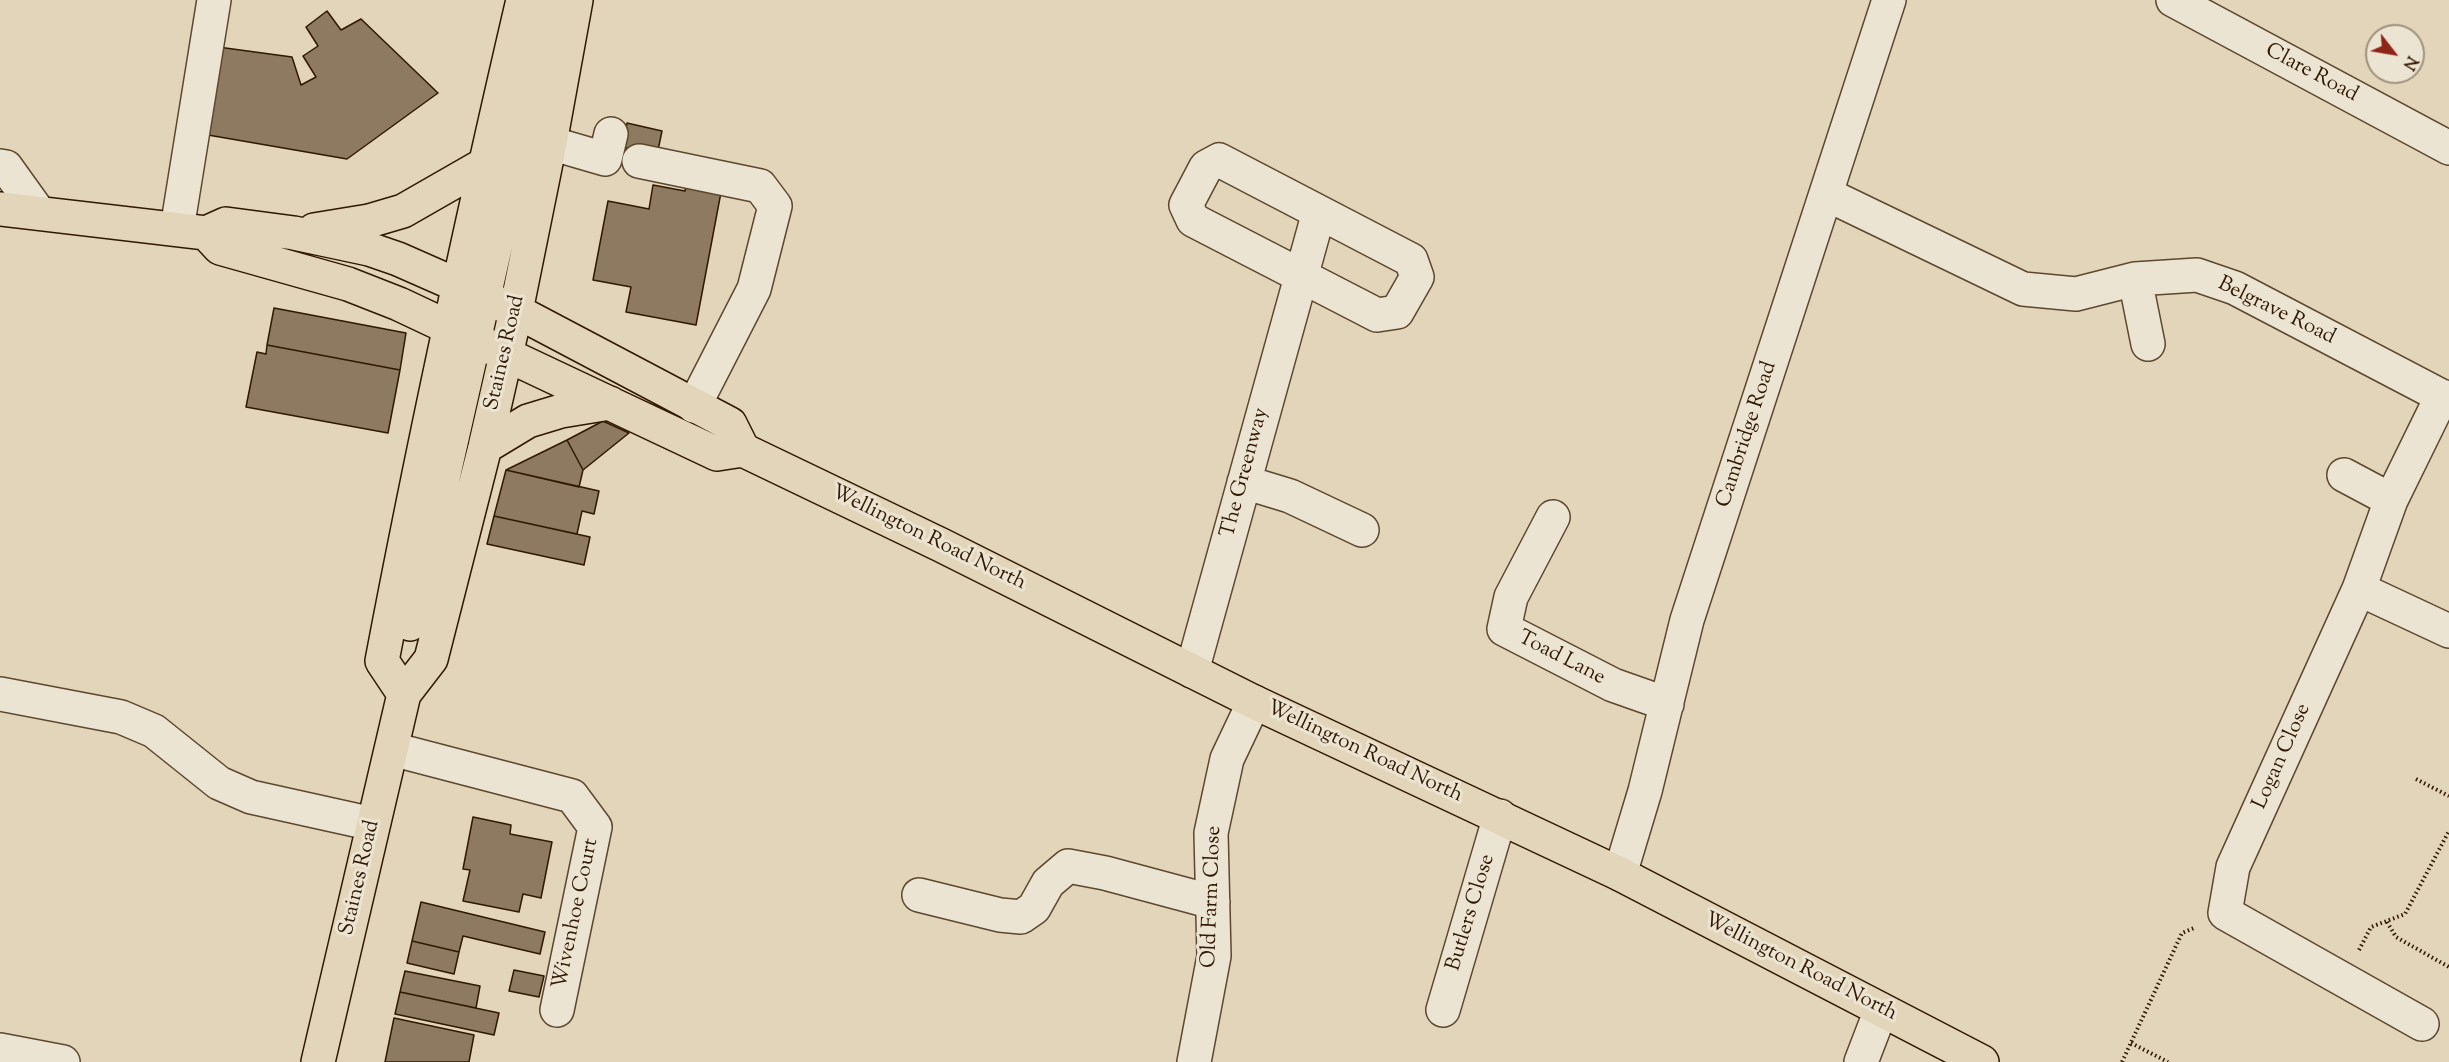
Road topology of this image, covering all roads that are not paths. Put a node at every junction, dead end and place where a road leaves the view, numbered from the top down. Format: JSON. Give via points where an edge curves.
{"nodes":[{"id":1,"x":214,"y":0,"type":"edge"},
{"id":2,"x":523,"y":0,"type":"edge"},
{"id":3,"x":551,"y":0,"type":"edge"},
{"id":4,"x":576,"y":0,"type":"edge"},
{"id":5,"x":1889,"y":0,"type":"edge"},
{"id":6,"x":2173,"y":0,"type":"edge"},
{"id":7,"x":612,"y":134,"type":"dead end"},
{"id":8,"x":550,"y":143,"type":"junction"},
{"id":9,"x":2449,"y":148,"type":"edge"},
{"id":10,"x":639,"y":161,"type":"dead end"},
{"id":11,"x":485,"y":164,"type":"junction"},
{"id":12,"x":0,"y":166,"type":"edge"},
{"id":13,"x":1826,"y":194,"type":"junction"},
{"id":14,"x":0,"y":210,"type":"edge"},
{"id":15,"x":1319,"y":212,"type":"junction"},
{"id":16,"x":39,"y":213,"type":"junction"},
{"id":17,"x":191,"y":231,"type":"junction"},
{"id":18,"x":294,"y":233,"type":"junction"},
{"id":19,"x":1301,"y":276,"type":"junction"},
{"id":20,"x":2134,"y":279,"type":"junction"},
{"id":21,"x":472,"y":291,"type":"junction"},
{"id":22,"x":516,"y":311,"type":"junction"},
{"id":23,"x":463,"y":333,"type":"junction"},
{"id":24,"x":2148,"y":344,"type":"dead end"},
{"id":25,"x":505,"y":354,"type":"junction"},
{"id":26,"x":2445,"y":398,"type":"edge"},
{"id":27,"x":610,"y":403,"type":"junction"},
{"id":28,"x":694,"y":406,"type":"junction"},
{"id":29,"x":485,"y":447,"type":"junction"},
{"id":30,"x":743,"y":450,"type":"junction"},
{"id":31,"x":2344,"y":475,"type":"dead end"},
{"id":32,"x":1244,"y":483,"type":"junction"},
{"id":33,"x":2391,"y":500,"type":"junction"},
{"id":34,"x":1553,"y":517,"type":"dead end"},
{"id":35,"x":1362,"y":530,"type":"dead end"},
{"id":36,"x":2359,"y":589,"type":"junction"},
{"id":37,"x":2449,"y":631,"type":"edge"},
{"id":38,"x":1192,"y":671,"type":"junction"},
{"id":39,"x":397,"y":684,"type":"junction"},
{"id":40,"x":0,"y":694,"type":"edge"},
{"id":41,"x":1254,"y":702,"type":"junction"},
{"id":42,"x":1667,"y":704,"type":"junction"},
{"id":43,"x":392,"y":749,"type":"junction"},
{"id":44,"x":1500,"y":816,"type":"junction"},
{"id":45,"x":374,"y":824,"type":"junction"},
{"id":46,"x":1620,"y":874,"type":"junction"},
{"id":47,"x":919,"y":895,"type":"dead end"},
{"id":48,"x":1213,"y":902,"type":"junction"},
{"id":49,"x":557,"y":1010,"type":"dead end"},
{"id":50,"x":1443,"y":1010,"type":"dead end"},
{"id":51,"x":1881,"y":1010,"type":"junction"},
{"id":52,"x":2422,"y":1024,"type":"dead end"},
{"id":53,"x":0,"y":1050,"type":"edge"},
{"id":54,"x":63,"y":1062,"type":"edge"},
{"id":55,"x":318,"y":1062,"type":"edge"},
{"id":56,"x":1194,"y":1062,"type":"edge"},
{"id":57,"x":1861,"y":1062,"type":"edge"},
{"id":58,"x":1982,"y":1062,"type":"edge"}],
"edges":[{"from":1,"to":17,"type":"street"},
{"from":2,"to":11,"type":"main road"},
{"from":3,"to":21,"type":"main road"},
{"from":4,"to":8,"type":"main road","name":"Staines Road"},
{"from":5,"to":13,"type":"street","name":"Cambridge Road"},
{"from":6,"to":9,"type":"street","name":"Clare Road"},
{"from":7,"to":8,"type":"street","via":[[605,159]]},
{"from":8,"to":22,"type":"main road","name":"Staines Road"},
{"from":10,"to":28,"type":"street","via":[[760,186],[775,206],[754,289]]},
{"from":11,"to":18,"type":"main road","via":[[403,211],[369,221]]},
{"from":11,"to":21,"type":"main road"},
{"from":12,"to":16,"type":"street","via":[[6,167]]},
{"from":13,"to":20,"type":"street","name":"Belgrave Road","via":[[2023,289],[2076,294]]},
{"from":13,"to":42,"type":"street","name":"Cambridge Road","via":[[1687,620]]},
{"from":14,"to":16,"type":"main road"},
{"from":15,"to":19,"type":"street","name":"The Greenway"},
{"from":15,"to":19,"type":"street","via":[[1411,260],[1417,277],[1397,312],[1377,315]]},
{"from":15,"to":19,"type":"street","via":[[1219,160],[1206,167],[1186,205],[1193,220]]},
{"from":16,"to":17,"type":"main road"},
{"from":17,"to":18,"type":"main road","via":[[226,224]]},
{"from":17,"to":23,"type":"main road","via":[[220,248],[357,287]]},
{"from":18,"to":21,"type":"main road","via":[[369,249]]},
{"from":19,"to":32,"type":"street","name":"The Greenway"},
{"from":20,"to":24,"type":"street"},
{"from":20,"to":26,"type":"street","name":"Belgrave Road","via":[[2197,275],[2235,288]]},
{"from":21,"to":22,"type":"main road"},
{"from":21,"to":23,"type":"main road"},
{"from":22,"to":25,"type":"main road","name":"Staines Road"},
{"from":22,"to":28,"type":"main road"},
{"from":23,"to":25,"type":"main road"},
{"from":23,"to":39,"type":"main road"},
{"from":25,"to":27,"type":"main road"},
{"from":25,"to":29,"type":"main road","name":"Staines Road"},
{"from":26,"to":33,"type":"street","name":"Logan Close"},
{"from":27,"to":29,"type":"main road","via":[[528,421]]},
{"from":27,"to":30,"type":"main road","via":[[717,454]]},
{"from":28,"to":30,"type":"main road","via":[[730,424]]},
{"from":29,"to":39,"type":"main road","name":"Staines Road","via":[[431,659]]},
{"from":30,"to":38,"type":"main road","name":"Wellington Road North"},
{"from":31,"to":33,"type":"street"},
{"from":32,"to":35,"type":"street","via":[[1290,496]]},
{"from":32,"to":38,"type":"street","name":"The Greenway"},
{"from":33,"to":36,"type":"street","name":"Logan Close"},
{"from":34,"to":42,"type":"street","name":"Toad Lane","via":[[1511,597],[1503,629],[1613,685]]},
{"from":36,"to":37,"type":"street"},
{"from":36,"to":52,"type":"street","name":"Logan Close","via":[[2234,867],[2225,914]]},
{"from":38,"to":41,"type":"main road","name":"Wellington Road North"},
{"from":39,"to":43,"type":"main road","name":"Staines Road"},
{"from":40,"to":45,"type":"street","via":[[121,717],[154,731],[219,783],[251,797]]},
{"from":41,"to":44,"type":"main road","name":"Wellington Road North"},
{"from":41,"to":48,"type":"street","name":"Old Farm Close","via":[[1227,759],[1211,833]]},
{"from":42,"to":46,"type":"street","name":"Cambridge Road"},
{"from":43,"to":45,"type":"main road","name":"Staines Road"},
{"from":43,"to":49,"type":"street","name":"Wivenhoe Court","via":[[572,796],[595,827]]},
{"from":44,"to":46,"type":"main road","name":"Wellington Road North"},
{"from":44,"to":50,"type":"street","name":"Butlers Close"},
{"from":45,"to":55,"type":"main road","name":"Staines Road"},
{"from":46,"to":51,"type":"main road","name":"Wellington Road North"},
{"from":47,"to":48,"type":"street","via":[[1021,917],[1035,908],[1048,883],[1068,866]]},
{"from":48,"to":56,"type":"street","name":"Old Farm Close","via":[[1214,956]]},
{"from":51,"to":57,"type":"street"},
{"from":51,"to":58,"type":"main road","name":"Wellington Road North"},
{"from":53,"to":54,"type":"street"}]}
